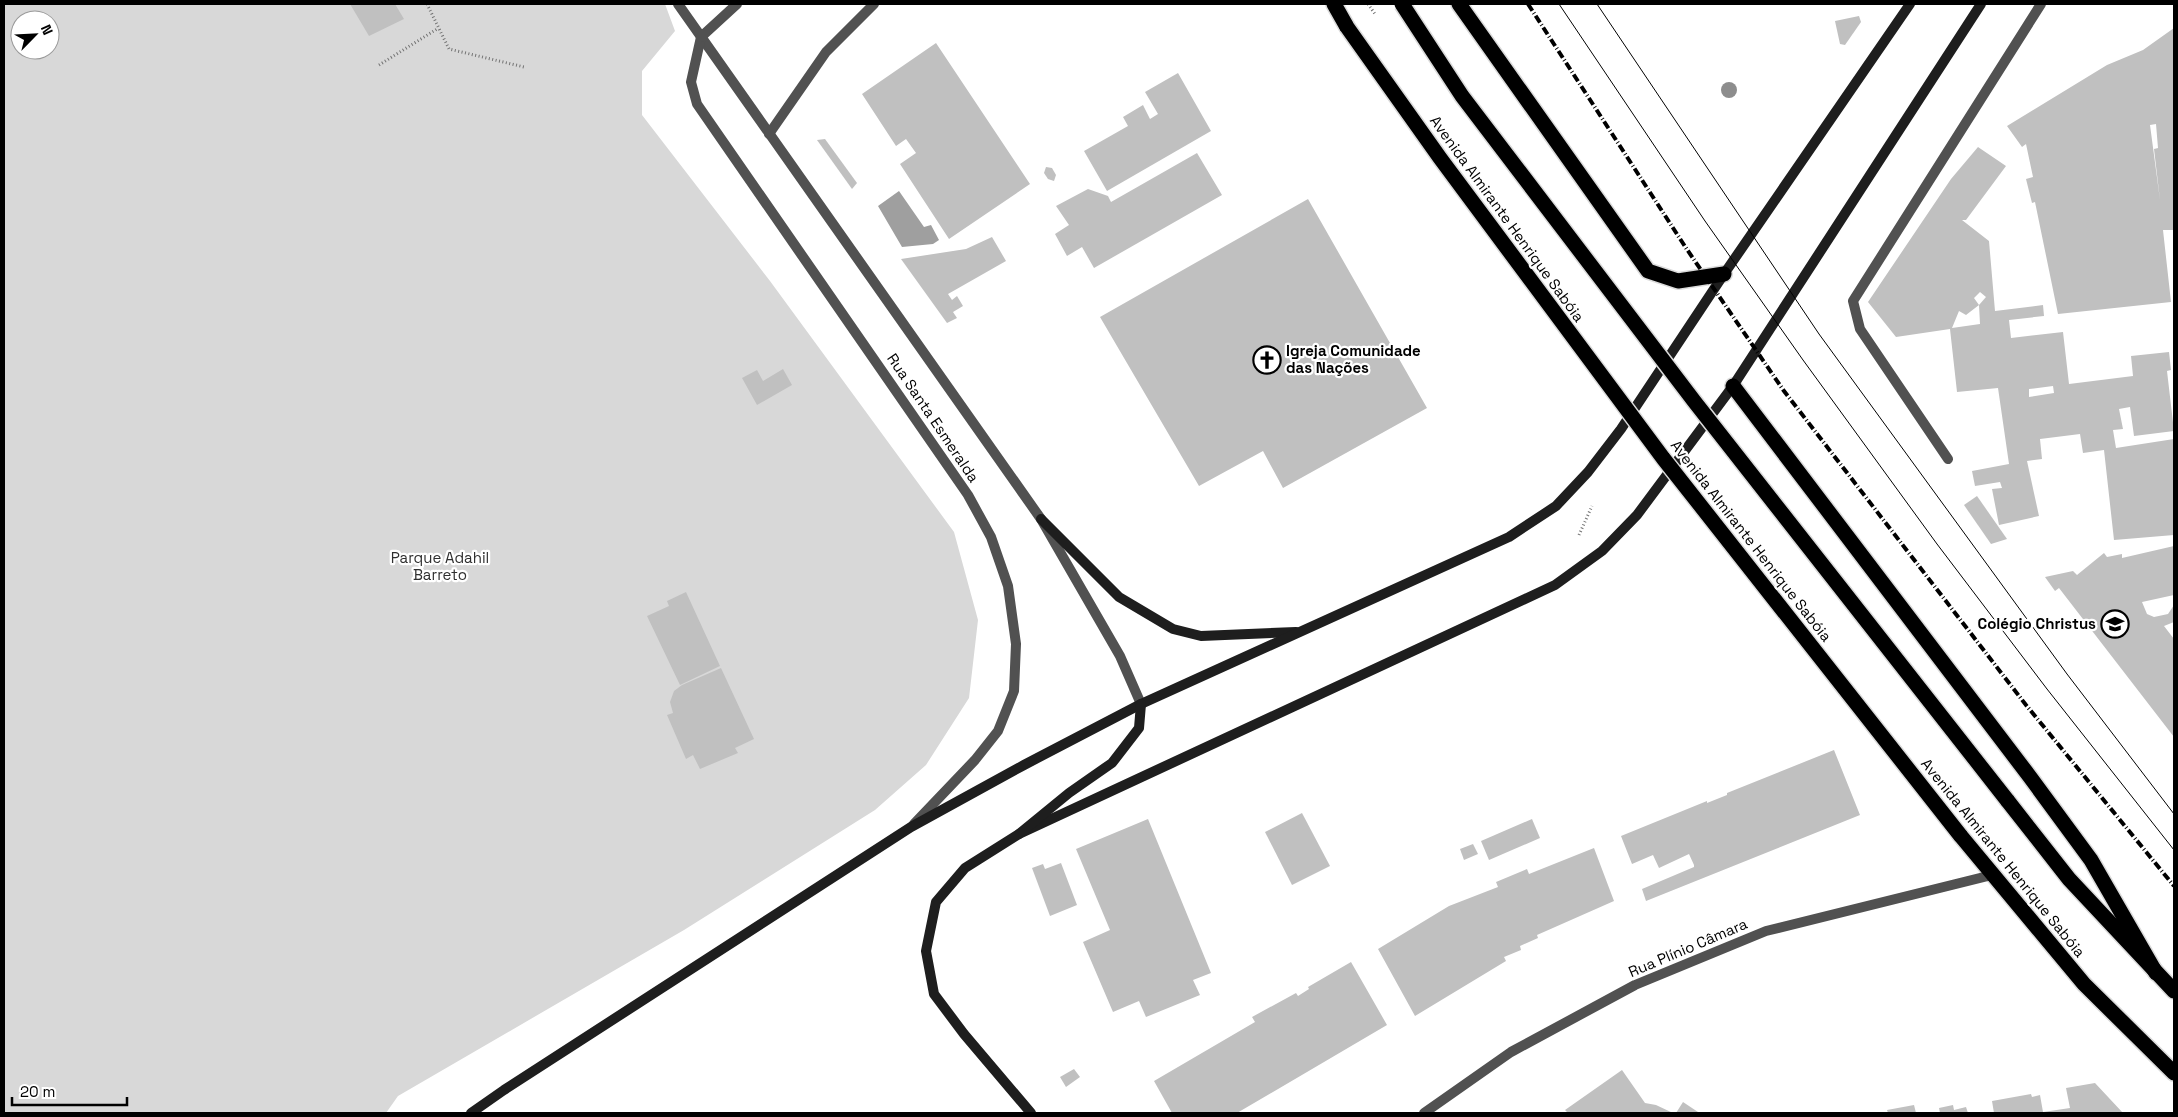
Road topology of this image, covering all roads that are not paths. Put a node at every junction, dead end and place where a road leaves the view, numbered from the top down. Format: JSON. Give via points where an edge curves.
{"nodes":[{"id":1,"x":678,"y":4,"type":"edge"},
{"id":2,"x":737,"y":4,"type":"edge"},
{"id":3,"x":874,"y":4,"type":"edge"},
{"id":4,"x":1334,"y":4,"type":"edge"},
{"id":5,"x":1402,"y":4,"type":"edge"},
{"id":6,"x":1459,"y":4,"type":"edge"},
{"id":7,"x":1910,"y":4,"type":"edge"},
{"id":8,"x":1981,"y":4,"type":"edge"},
{"id":9,"x":2042,"y":4,"type":"edge"},
{"id":10,"x":701,"y":37,"type":"junction"},
{"id":11,"x":769,"y":134,"type":"junction"},
{"id":12,"x":1724,"y":274,"type":"junction"},
{"id":13,"x":1734,"y":386,"type":"junction"},
{"id":14,"x":1948,"y":459,"type":"dead end"},
{"id":15,"x":1041,"y":519,"type":"junction"},
{"id":16,"x":1302,"y":632,"type":"junction"},
{"id":17,"x":1141,"y":704,"type":"junction"},
{"id":18,"x":911,"y":828,"type":"junction"},
{"id":19,"x":1019,"y":834,"type":"junction"},
{"id":20,"x":1992,"y":875,"type":"junction"},
{"id":21,"x":2156,"y":973,"type":"junction"},
{"id":22,"x":2174,"y":991,"type":"edge"},
{"id":23,"x":2174,"y":1073,"type":"edge"},
{"id":24,"x":471,"y":1113,"type":"edge"},
{"id":25,"x":1031,"y":1113,"type":"edge"},
{"id":26,"x":1424,"y":1113,"type":"edge"}],
"edges":[{"from":1,"to":10,"type":"street","name":"Rua Santa Esmeralda"},
{"from":2,"to":10,"type":"street"},
{"from":3,"to":11,"type":"street","via":[[826,52]]},
{"from":4,"to":20,"type":"highway","name":"Avenida Almirante Henrique Sabóia","bridge":true,"via":[[1440,158],[1663,458]]},
{"from":5,"to":21,"type":"highway","bridge":true,"via":[[1462,96],[1700,409],[2069,880]]},
{"from":6,"to":12,"type":"highway","via":[[1648,271],[1678,281]]},
{"from":7,"to":12,"type":"street"},
{"from":8,"to":13,"type":"street"},
{"from":9,"to":14,"type":"street","via":[[1853,301],[1860,330]]},
{"from":10,"to":11,"type":"street","name":"Rua Santa Esmeralda"},
{"from":10,"to":18,"type":"street","name":"Rua Santa Esmeralda","via":[[691,82],[697,104],[958,480],[991,537],[1008,586],[1016,644],[1014,691],[998,732]]},
{"from":11,"to":15,"type":"street","name":"Rua Santa Esmeralda"},
{"from":12,"to":16,"type":"street","via":[[1621,429],[1588,472],[1556,506],[1509,537]]},
{"from":13,"to":19,"type":"street","via":[[1637,515],[1602,551],[1555,585]]},
{"from":13,"to":21,"type":"highway","via":[[2091,860]]},
{"from":15,"to":16,"type":"street","via":[[1119,597],[1173,628],[1200,636]]},
{"from":15,"to":17,"type":"street","name":"Rua Santa Esmeralda","via":[[1120,656]]},
{"from":16,"to":17,"type":"street"},
{"from":17,"to":18,"type":"street"},
{"from":17,"to":19,"type":"street","via":[[1139,728],[1112,763]]},
{"from":18,"to":24,"type":"street"},
{"from":19,"to":25,"type":"street","via":[[965,868],[936,902],[926,951],[934,994]]},
{"from":20,"to":23,"type":"highway","name":"Avenida Almirante Henrique Sabóia","via":[[2084,984]]},
{"from":20,"to":26,"type":"street","name":"Rua Plínio Câmara","via":[[1766,931],[1635,985],[1511,1052]]},
{"from":21,"to":22,"type":"highway"}]}
